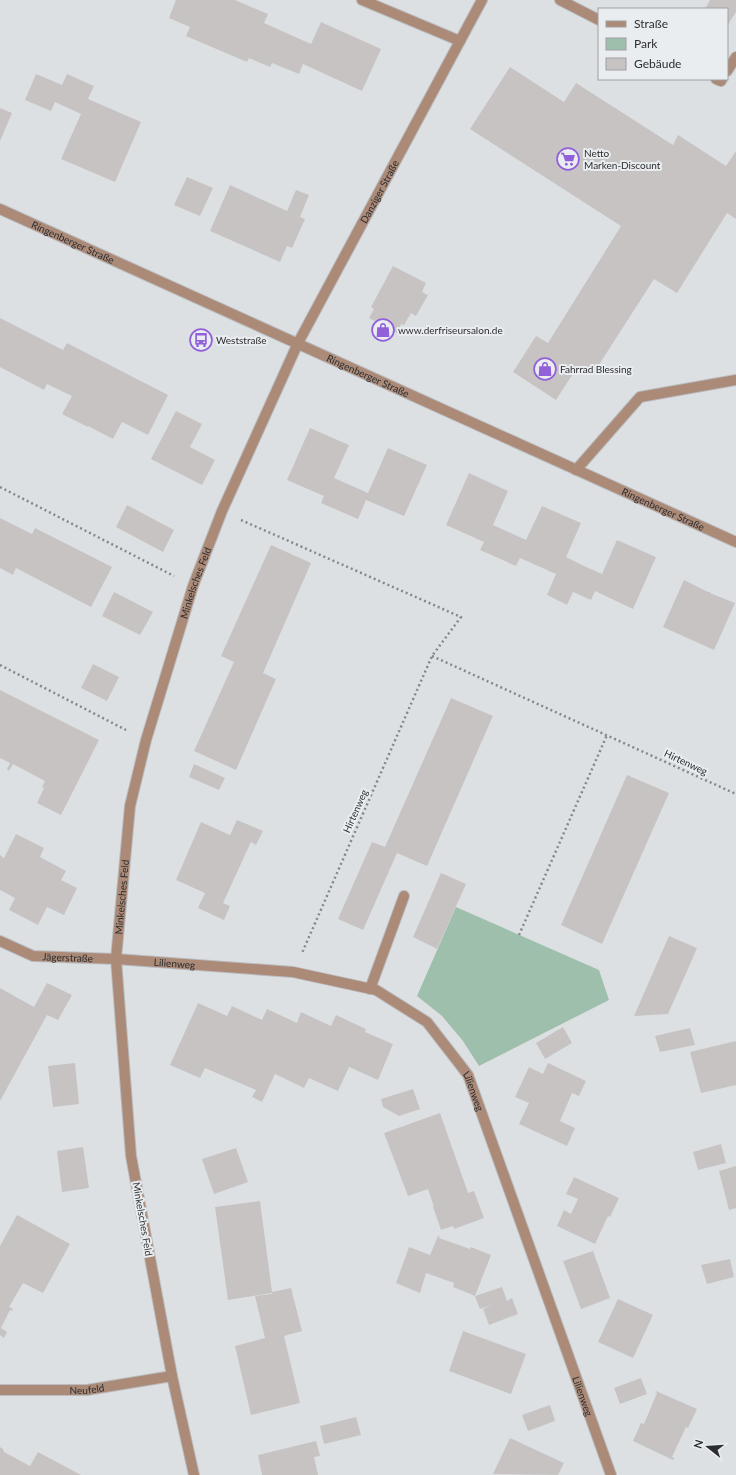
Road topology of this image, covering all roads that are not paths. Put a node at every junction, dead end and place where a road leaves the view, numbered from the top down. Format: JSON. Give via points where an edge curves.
{"nodes":[{"id":1,"x":362,"y":0,"type":"edge"},
{"id":2,"x":482,"y":0,"type":"edge"},
{"id":3,"x":560,"y":0,"type":"edge"},
{"id":4,"x":598,"y":19,"type":"edge"},
{"id":5,"x":460,"y":41,"type":"junction"},
{"id":6,"x":736,"y":57,"type":"edge"},
{"id":7,"x":728,"y":69,"type":"edge"},
{"id":8,"x":0,"y":209,"type":"edge"},
{"id":9,"x":298,"y":343,"type":"junction"},
{"id":10,"x":736,"y":380,"type":"edge"},
{"id":11,"x":576,"y":470,"type":"junction"},
{"id":12,"x":736,"y":542,"type":"edge"},
{"id":13,"x":404,"y":896,"type":"dead end"},
{"id":14,"x":0,"y":941,"type":"edge"},
{"id":15,"x":116,"y":959,"type":"junction"},
{"id":16,"x":370,"y":989,"type":"junction"},
{"id":17,"x":172,"y":1376,"type":"junction"},
{"id":18,"x":0,"y":1390,"type":"edge"},
{"id":19,"x":194,"y":1475,"type":"edge"},
{"id":20,"x":611,"y":1475,"type":"edge"}],
"edges":[{"from":1,"to":5,"type":"street"},
{"from":2,"to":5,"type":"street","name":"Danziger Straße"},
{"from":3,"to":4,"type":"street"},
{"from":5,"to":9,"type":"street","name":"Danziger Straße"},
{"from":6,"to":7,"type":"street"},
{"from":8,"to":9,"type":"street","name":"Ringenberger Straße"},
{"from":9,"to":11,"type":"street","name":"Ringenberger Straße"},
{"from":9,"to":15,"type":"street","name":"Minkelsches Feld","via":[[222,511],[193,586],[146,740],[130,806]]},
{"from":10,"to":11,"type":"street","via":[[640,397]]},
{"from":11,"to":12,"type":"street","name":"Ringenberger Straße"},
{"from":13,"to":16,"type":"street"},
{"from":14,"to":15,"type":"street","name":"Jägerstraße","via":[[33,956]]},
{"from":15,"to":16,"type":"street","name":"Lilienweg","via":[[293,972]]},
{"from":15,"to":17,"type":"street","name":"Minkelsches Feld","via":[[131,1156]]},
{"from":16,"to":20,"type":"street","name":"Lilienweg","via":[[376,990],[427,1022],[468,1075]]},
{"from":17,"to":18,"type":"street","name":"Neufeld","via":[[88,1390]]},
{"from":17,"to":19,"type":"street","name":"Minkelsches Feld"}]}
